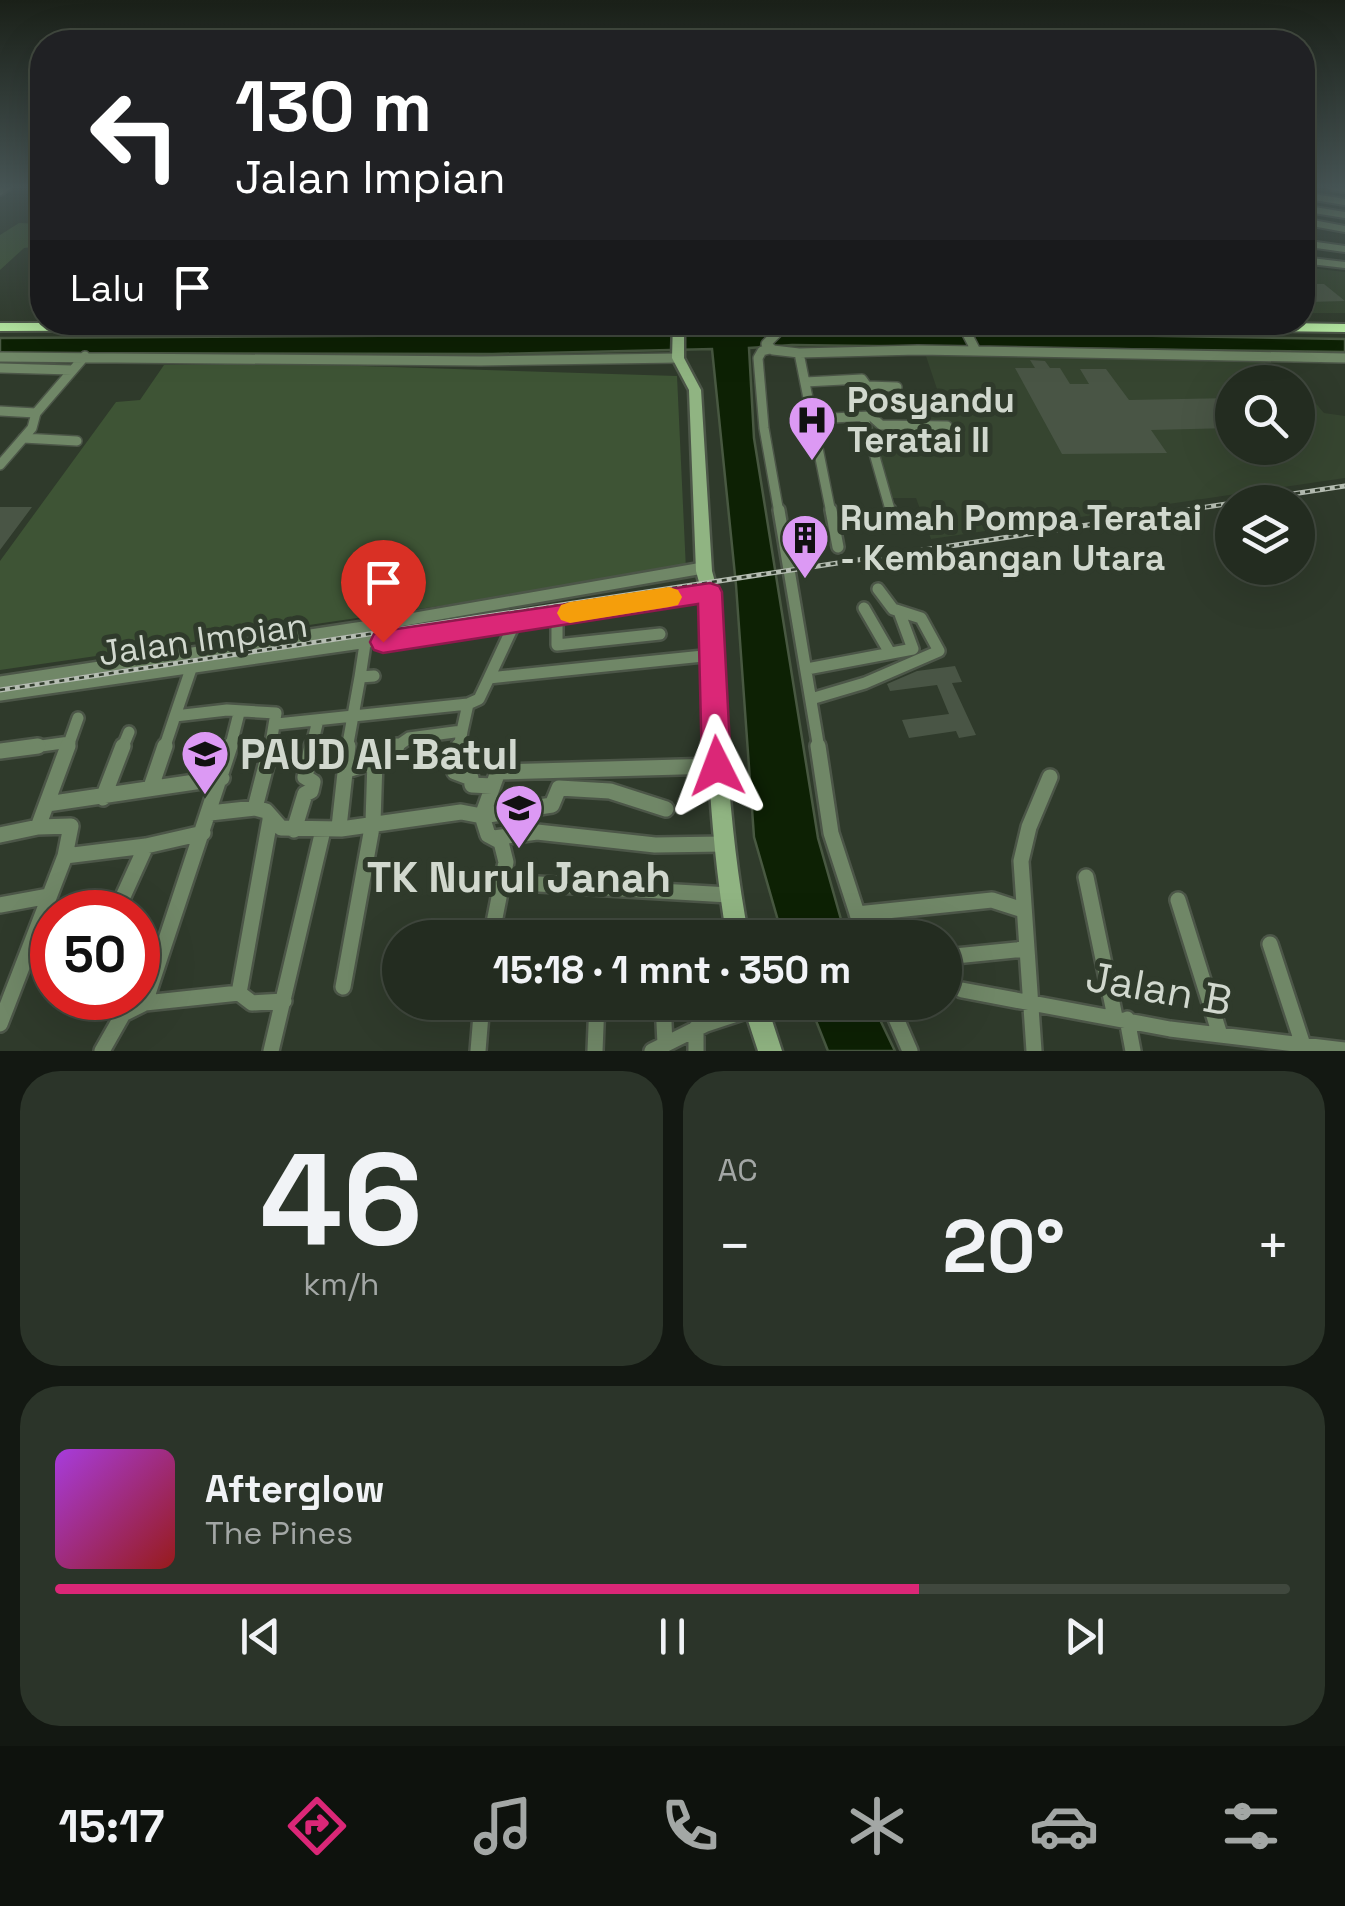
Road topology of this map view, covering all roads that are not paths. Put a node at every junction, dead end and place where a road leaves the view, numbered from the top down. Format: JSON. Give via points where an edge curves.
{"nodes":[{"id":1,"x":1315,"y":246,"type":"edge"},
{"id":2,"x":1345,"y":249,"type":"edge"},
{"id":3,"x":1315,"y":262,"type":"edge"},
{"id":4,"x":1345,"y":265,"type":"edge"},
{"id":5,"x":30,"y":315,"type":"edge"},
{"id":6,"x":0,"y":316,"type":"edge"},
{"id":7,"x":1315,"y":316,"type":"edge"},
{"id":8,"x":1345,"y":316,"type":"edge"},
{"id":9,"x":1315,"y":327,"type":"edge"},
{"id":10,"x":0,"y":328,"type":"edge"},
{"id":11,"x":30,"y":328,"type":"edge"},
{"id":12,"x":1345,"y":328,"type":"edge"},
{"id":13,"x":680,"y":335,"type":"edge"},
{"id":14,"x":772,"y":335,"type":"edge"},
{"id":15,"x":968,"y":335,"type":"edge"},
{"id":16,"x":769,"y":348,"type":"junction"},
{"id":17,"x":975,"y":350,"type":"junction"},
{"id":18,"x":799,"y":352,"type":"junction"},
{"id":19,"x":678,"y":355,"type":"junction"},
{"id":20,"x":85,"y":356,"type":"junction"},
{"id":21,"x":0,"y":357,"type":"edge"},
{"id":22,"x":1345,"y":358,"type":"edge"},
{"id":23,"x":0,"y":368,"type":"edge"},
{"id":24,"x":72,"y":370,"type":"junction"},
{"id":25,"x":805,"y":382,"type":"junction"},
{"id":26,"x":897,"y":388,"type":"dead end"},
{"id":27,"x":0,"y":411,"type":"edge"},
{"id":28,"x":36,"y":413,"type":"junction"},
{"id":29,"x":864,"y":418,"type":"junction"},
{"id":30,"x":813,"y":419,"type":"junction"},
{"id":31,"x":947,"y":426,"type":"dead end"},
{"id":32,"x":23,"y":438,"type":"junction"},
{"id":33,"x":78,"y":441,"type":"dead end"},
{"id":34,"x":0,"y":450,"type":"edge"},
{"id":35,"x":13,"y":450,"type":"junction"},
{"id":36,"x":0,"y":465,"type":"edge"},
{"id":37,"x":892,"y":516,"type":"dead end"},
{"id":38,"x":838,"y":547,"type":"dead end"},
{"id":39,"x":704,"y":568,"type":"junction"},
{"id":40,"x":878,"y":588,"type":"dead end"},
{"id":41,"x":710,"y":592,"type":"junction"},
{"id":42,"x":864,"y":608,"type":"dead end"},
{"id":43,"x":557,"y":614,"type":"junction"},
{"id":44,"x":900,"y":614,"type":"dead end"},
{"id":45,"x":516,"y":620,"type":"junction"},
{"id":46,"x":660,"y":634,"type":"dead end"},
{"id":47,"x":365,"y":644,"type":"junction"},
{"id":48,"x":890,"y":654,"type":"junction"},
{"id":49,"x":713,"y":655,"type":"junction"},
{"id":50,"x":192,"y":666,"type":"junction"},
{"id":51,"x":807,"y":669,"type":"junction"},
{"id":52,"x":489,"y":678,"type":"junction"},
{"id":53,"x":0,"y":682,"type":"edge"},
{"id":54,"x":0,"y":695,"type":"edge"},
{"id":55,"x":811,"y":700,"type":"junction"},
{"id":56,"x":468,"y":704,"type":"junction"},
{"id":57,"x":239,"y":712,"type":"junction"},
{"id":58,"x":351,"y":715,"type":"junction"},
{"id":59,"x":174,"y":716,"type":"junction"},
{"id":60,"x":78,"y":718,"type":"dead end"},
{"id":61,"x":318,"y":720,"type":"junction"},
{"id":62,"x":277,"y":724,"type":"junction"},
{"id":63,"x":462,"y":731,"type":"junction"},
{"id":64,"x":129,"y":732,"type":"dead end"},
{"id":65,"x":70,"y":742,"type":"junction"},
{"id":66,"x":0,"y":751,"type":"edge"},
{"id":67,"x":375,"y":761,"type":"junction"},
{"id":68,"x":717,"y":766,"type":"junction"},
{"id":69,"x":347,"y":770,"type":"junction"},
{"id":70,"x":1050,"y":776,"type":"dead end"},
{"id":71,"x":222,"y":778,"type":"junction"},
{"id":72,"x":495,"y":779,"type":"junction"},
{"id":73,"x":151,"y":787,"type":"junction"},
{"id":74,"x":103,"y":798,"type":"junction"},
{"id":75,"x":47,"y":804,"type":"junction"},
{"id":76,"x":255,"y":808,"type":"junction"},
{"id":77,"x":666,"y":808,"type":"dead end"},
{"id":78,"x":210,"y":813,"type":"junction"},
{"id":79,"x":482,"y":816,"type":"junction"},
{"id":80,"x":270,"y":820,"type":"junction"},
{"id":81,"x":373,"y":822,"type":"junction"},
{"id":82,"x":38,"y":827,"type":"junction"},
{"id":83,"x":331,"y":829,"type":"junction"},
{"id":84,"x":294,"y":830,"type":"junction"},
{"id":85,"x":203,"y":834,"type":"junction"},
{"id":86,"x":0,"y":835,"type":"edge"},
{"id":87,"x":494,"y":838,"type":"junction"},
{"id":88,"x":724,"y":844,"type":"junction"},
{"id":89,"x":146,"y":846,"type":"junction"},
{"id":90,"x":65,"y":856,"type":"junction"},
{"id":91,"x":1086,"y":877,"type":"dead end"},
{"id":92,"x":504,"y":882,"type":"junction"},
{"id":93,"x":51,"y":890,"type":"edge"},
{"id":94,"x":126,"y":890,"type":"edge"},
{"id":95,"x":729,"y":895,"type":"junction"},
{"id":96,"x":30,"y":899,"type":"edge"},
{"id":97,"x":1178,"y":900,"type":"dead end"},
{"id":98,"x":0,"y":905,"type":"edge"},
{"id":99,"x":1023,"y":910,"type":"junction"},
{"id":100,"x":857,"y":914,"type":"junction"},
{"id":101,"x":495,"y":920,"type":"edge"},
{"id":102,"x":734,"y":920,"type":"edge"},
{"id":103,"x":859,"y":920,"type":"edge"},
{"id":104,"x":30,"y":944,"type":"edge"},
{"id":105,"x":1270,"y":944,"type":"dead end"},
{"id":106,"x":1025,"y":949,"type":"junction"},
{"id":107,"x":962,"y":955,"type":"edge"},
{"id":108,"x":160,"y":957,"type":"edge"},
{"id":109,"x":344,"y":986,"type":"dead end"},
{"id":110,"x":962,"y":990,"type":"dead end"},
{"id":111,"x":239,"y":994,"type":"junction"},
{"id":112,"x":1028,"y":1000,"type":"junction"},
{"id":113,"x":160,"y":1001,"type":"edge"},
{"id":114,"x":284,"y":1001,"type":"junction"},
{"id":115,"x":1121,"y":1018,"type":"junction"},
{"id":116,"x":120,"y":1020,"type":"edge"},
{"id":117,"x":481,"y":1020,"type":"edge"},
{"id":118,"x":596,"y":1020,"type":"edge"},
{"id":119,"x":661,"y":1020,"type":"edge"},
{"id":120,"x":717,"y":1020,"type":"edge"},
{"id":121,"x":760,"y":1020,"type":"edge"},
{"id":122,"x":897,"y":1020,"type":"edge"},
{"id":123,"x":0,"y":1024,"type":"edge"},
{"id":124,"x":696,"y":1028,"type":"junction"},
{"id":125,"x":1220,"y":1035,"type":"junction"},
{"id":126,"x":1304,"y":1047,"type":"edge"},
{"id":127,"x":658,"y":1048,"type":"edge"},
{"id":128,"x":1345,"y":1050,"type":"edge"},
{"id":129,"x":102,"y":1051,"type":"edge"},
{"id":130,"x":272,"y":1051,"type":"edge"},
{"id":131,"x":478,"y":1051,"type":"edge"},
{"id":132,"x":594,"y":1051,"type":"edge"},
{"id":133,"x":696,"y":1051,"type":"edge"},
{"id":134,"x":770,"y":1051,"type":"edge"},
{"id":135,"x":910,"y":1051,"type":"edge"},
{"id":136,"x":1034,"y":1051,"type":"edge"},
{"id":137,"x":1133,"y":1051,"type":"edge"}],
"edges":[{"from":1,"to":2,"type":"street"},
{"from":3,"to":4,"type":"street"},
{"from":5,"to":6,"type":"highway"},
{"from":7,"to":8,"type":"highway"},
{"from":9,"to":12,"type":"highway"},
{"from":10,"to":11,"type":"highway"},
{"from":13,"to":19,"type":"main road"},
{"from":14,"to":16,"type":"street"},
{"from":15,"to":17,"type":"street"},
{"from":16,"to":18,"type":"street"},
{"from":16,"to":51,"type":"street","via":[[758,368]]},
{"from":17,"to":18,"type":"street"},
{"from":17,"to":22,"type":"street"},
{"from":18,"to":25,"type":"street"},
{"from":19,"to":20,"type":"street","via":[[481,361]]},
{"from":19,"to":39,"type":"main road","via":[[694,390]]},
{"from":20,"to":21,"type":"street"},
{"from":20,"to":24,"type":"street"},
{"from":23,"to":24,"type":"street"},
{"from":24,"to":28,"type":"street"},
{"from":25,"to":26,"type":"street","via":[[862,379],[867,386]]},
{"from":25,"to":30,"type":"street"},
{"from":27,"to":28,"type":"street"},
{"from":28,"to":32,"type":"street"},
{"from":29,"to":30,"type":"street"},
{"from":29,"to":31,"type":"street","via":[[872,416],[882,426]]},
{"from":29,"to":37,"type":"street"},
{"from":30,"to":38,"type":"street"},
{"from":32,"to":33,"type":"street"},
{"from":32,"to":35,"type":"street"},
{"from":34,"to":35,"type":"street"},
{"from":35,"to":36,"type":"street"},
{"from":39,"to":41,"type":"main road"},
{"from":39,"to":53,"type":"street"},
{"from":40,"to":55,"type":"street","via":[[893,609],[921,618],[939,651]]},
{"from":41,"to":43,"type":"street","name":"Jalan Impian"},
{"from":41,"to":49,"type":"main road"},
{"from":42,"to":48,"type":"street"},
{"from":43,"to":45,"type":"street","name":"Jalan Impian"},
{"from":43,"to":46,"type":"street","via":[[558,645]]},
{"from":44,"to":48,"type":"street","via":[[914,648]]},
{"from":45,"to":47,"type":"street","name":"Jalan Impian"},
{"from":45,"to":52,"type":"street"},
{"from":47,"to":50,"type":"street","name":"Jalan Impian"},
{"from":47,"to":58,"type":"street","via":[[367,677]]},
{"from":48,"to":51,"type":"street"},
{"from":49,"to":52,"type":"street"},
{"from":49,"to":68,"type":"main road"},
{"from":50,"to":54,"type":"street","name":"Jalan Impian"},
{"from":50,"to":59,"type":"street"},
{"from":51,"to":55,"type":"street"},
{"from":52,"to":56,"type":"street"},
{"from":55,"to":100,"type":"street","via":[[831,833]]},
{"from":56,"to":58,"type":"street"},
{"from":56,"to":63,"type":"street"},
{"from":57,"to":59,"type":"street"},
{"from":57,"to":62,"type":"street","via":[[276,713]]},
{"from":57,"to":71,"type":"street"},
{"from":58,"to":61,"type":"street"},
{"from":58,"to":69,"type":"street"},
{"from":59,"to":73,"type":"street"},
{"from":60,"to":65,"type":"street"},
{"from":61,"to":62,"type":"street"},
{"from":61,"to":84,"type":"street","via":[[305,776],[313,782],[311,792]]},
{"from":62,"to":76,"type":"street"},
{"from":63,"to":67,"type":"street","via":[[409,738]]},
{"from":63,"to":72,"type":"street","via":[[455,772],[471,778],[472,786]]},
{"from":64,"to":74,"type":"street"},
{"from":65,"to":66,"type":"street"},
{"from":65,"to":75,"type":"street"},
{"from":67,"to":69,"type":"street"},
{"from":67,"to":81,"type":"street"},
{"from":68,"to":72,"type":"street"},
{"from":68,"to":88,"type":"main road"},
{"from":69,"to":83,"type":"street"},
{"from":70,"to":99,"type":"street","via":[[1024,842]]},
{"from":71,"to":73,"type":"street"},
{"from":71,"to":78,"type":"street"},
{"from":72,"to":79,"type":"street"},
{"from":73,"to":74,"type":"street"},
{"from":74,"to":75,"type":"street"},
{"from":75,"to":82,"type":"street"},
{"from":76,"to":78,"type":"street"},
{"from":76,"to":80,"type":"street"},
{"from":77,"to":79,"type":"street","via":[[610,791],[559,788],[552,805]]},
{"from":78,"to":85,"type":"street"},
{"from":79,"to":81,"type":"street","via":[[461,812]]},
{"from":79,"to":87,"type":"street"},
{"from":80,"to":84,"type":"street"},
{"from":80,"to":111,"type":"street"},
{"from":81,"to":83,"type":"street"},
{"from":81,"to":109,"type":"street"},
{"from":82,"to":86,"type":"street"},
{"from":82,"to":90,"type":"street","via":[[71,826]]},
{"from":83,"to":84,"type":"street"},
{"from":83,"to":114,"type":"street"},
{"from":85,"to":89,"type":"street"},
{"from":85,"to":108,"type":"street"},
{"from":87,"to":88,"type":"street","via":[[536,832],[655,845]]},
{"from":87,"to":92,"type":"street","via":[[505,850]]},
{"from":88,"to":95,"type":"main road"},
{"from":89,"to":90,"type":"street"},
{"from":89,"to":94,"type":"street"},
{"from":90,"to":93,"type":"street"},
{"from":91,"to":115,"type":"street"},
{"from":92,"to":95,"type":"street"},
{"from":92,"to":101,"type":"street"},
{"from":95,"to":102,"type":"main road"},
{"from":96,"to":98,"type":"street"},
{"from":97,"to":125,"type":"street"},
{"from":99,"to":100,"type":"street","via":[[992,900]]},
{"from":99,"to":106,"type":"street"},
{"from":100,"to":103,"type":"street"},
{"from":104,"to":123,"type":"street"},
{"from":105,"to":126,"type":"street"},
{"from":106,"to":107,"type":"street"},
{"from":106,"to":112,"type":"street"},
{"from":110,"to":112,"type":"street","name":"Jalan B"},
{"from":111,"to":113,"type":"street"},
{"from":111,"to":114,"type":"street","via":[[252,1003]]},
{"from":112,"to":115,"type":"street","name":"Jalan B"},
{"from":112,"to":136,"type":"street"},
{"from":114,"to":130,"type":"street"},
{"from":115,"to":125,"type":"street","name":"Jalan B"},
{"from":115,"to":137,"type":"street"},
{"from":116,"to":129,"type":"street"},
{"from":117,"to":131,"type":"street"},
{"from":118,"to":132,"type":"street"},
{"from":119,"to":127,"type":"street"},
{"from":120,"to":124,"type":"street"},
{"from":121,"to":134,"type":"main road"},
{"from":122,"to":135,"type":"street"},
{"from":124,"to":127,"type":"street"},
{"from":124,"to":133,"type":"street"},
{"from":125,"to":126,"type":"street","name":"Jalan B"},
{"from":126,"to":128,"type":"street","name":"Jalan B"}]}
